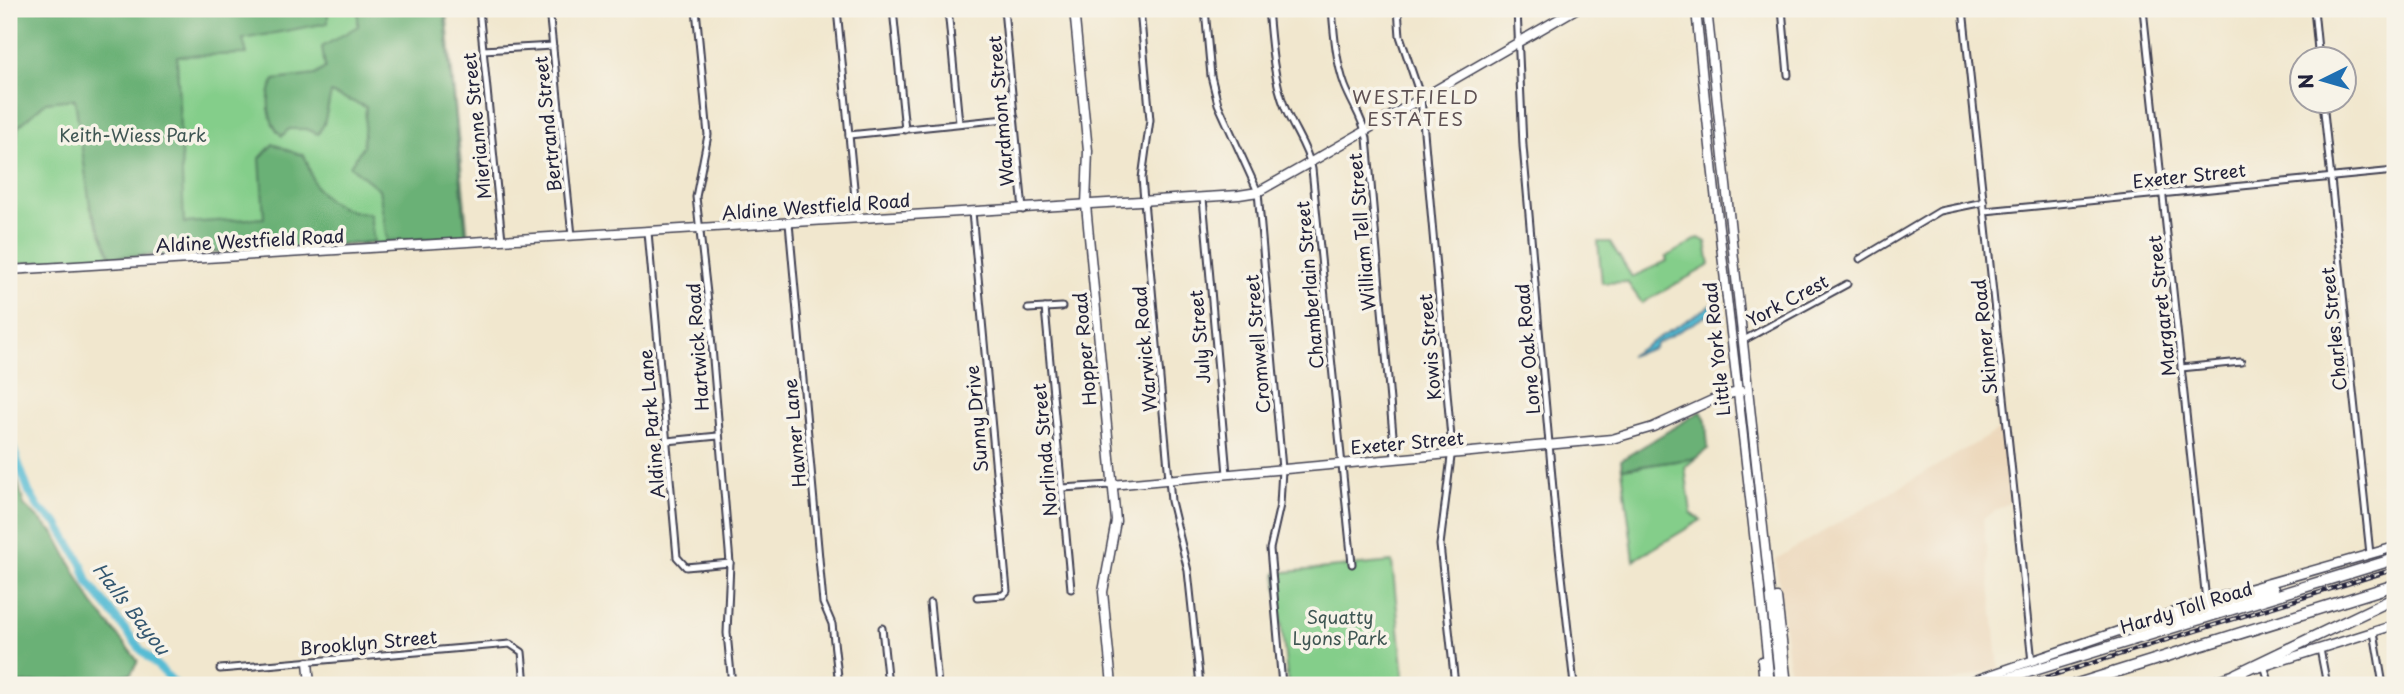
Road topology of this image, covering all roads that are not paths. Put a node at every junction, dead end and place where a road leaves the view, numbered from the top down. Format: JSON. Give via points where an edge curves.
{"nodes":[{"id":1,"x":479,"y":9,"type":"edge"},
{"id":2,"x":550,"y":9,"type":"edge"},
{"id":3,"x":696,"y":9,"type":"edge"},
{"id":4,"x":837,"y":9,"type":"edge"},
{"id":5,"x":893,"y":9,"type":"edge"},
{"id":6,"x":948,"y":9,"type":"edge"},
{"id":7,"x":1004,"y":9,"type":"edge"},
{"id":8,"x":1074,"y":9,"type":"edge"},
{"id":9,"x":1140,"y":9,"type":"edge"},
{"id":10,"x":1205,"y":9,"type":"edge"},
{"id":11,"x":1268,"y":9,"type":"edge"},
{"id":12,"x":1332,"y":9,"type":"edge"},
{"id":13,"x":1398,"y":9,"type":"edge"},
{"id":14,"x":1517,"y":9,"type":"edge"},
{"id":15,"x":1576,"y":9,"type":"edge"},
{"id":16,"x":1696,"y":9,"type":"edge"},
{"id":17,"x":1707,"y":9,"type":"edge"},
{"id":18,"x":1782,"y":9,"type":"edge"},
{"id":19,"x":1963,"y":9,"type":"edge"},
{"id":20,"x":2143,"y":9,"type":"edge"},
{"id":21,"x":2314,"y":9,"type":"edge"},
{"id":22,"x":1520,"y":40,"type":"junction"},
{"id":23,"x":553,"y":46,"type":"junction"},
{"id":24,"x":2318,"y":46,"type":"edge"},
{"id":25,"x":483,"y":50,"type":"junction"},
{"id":26,"x":1788,"y":75,"type":"dead end"},
{"id":27,"x":1421,"y":98,"type":"junction"},
{"id":28,"x":2325,"y":116,"type":"edge"},
{"id":29,"x":1015,"y":118,"type":"junction"},
{"id":30,"x":959,"y":124,"type":"junction"},
{"id":31,"x":905,"y":130,"type":"junction"},
{"id":32,"x":1365,"y":131,"type":"junction"},
{"id":33,"x":849,"y":135,"type":"junction"},
{"id":34,"x":1311,"y":162,"type":"junction"},
{"id":35,"x":1723,"y":170,"type":"junction"},
{"id":36,"x":2395,"y":171,"type":"edge"},
{"id":37,"x":1712,"y":172,"type":"junction"},
{"id":38,"x":2331,"y":176,"type":"junction"},
{"id":39,"x":1258,"y":192,"type":"junction"},
{"id":40,"x":2163,"y":194,"type":"junction"},
{"id":41,"x":1203,"y":198,"type":"junction"},
{"id":42,"x":1145,"y":201,"type":"junction"},
{"id":43,"x":1984,"y":202,"type":"junction"},
{"id":44,"x":1087,"y":205,"type":"junction"},
{"id":45,"x":1023,"y":210,"type":"junction"},
{"id":46,"x":1985,"y":211,"type":"junction"},
{"id":47,"x":972,"y":212,"type":"junction"},
{"id":48,"x":857,"y":219,"type":"junction"},
{"id":49,"x":789,"y":223,"type":"junction"},
{"id":50,"x":700,"y":229,"type":"junction"},
{"id":51,"x":648,"y":232,"type":"junction"},
{"id":52,"x":572,"y":236,"type":"junction"},
{"id":53,"x":502,"y":240,"type":"junction"},
{"id":54,"x":1860,"y":259,"type":"dead end"},
{"id":55,"x":10,"y":270,"type":"edge"},
{"id":56,"x":1847,"y":284,"type":"dead end"},
{"id":57,"x":1062,"y":307,"type":"dead end"},
{"id":58,"x":1045,"y":308,"type":"junction"},
{"id":59,"x":1028,"y":309,"type":"dead end"},
{"id":60,"x":1741,"y":341,"type":"junction"},
{"id":61,"x":2241,"y":362,"type":"dead end"},
{"id":62,"x":2181,"y":368,"type":"junction"},
{"id":63,"x":1746,"y":390,"type":"junction"},
{"id":64,"x":1737,"y":393,"type":"junction"},
{"id":65,"x":718,"y":436,"type":"junction"},
{"id":66,"x":667,"y":441,"type":"junction"},
{"id":67,"x":1549,"y":445,"type":"junction"},
{"id":68,"x":1453,"y":454,"type":"junction"},
{"id":69,"x":1755,"y":455,"type":"junction"},
{"id":70,"x":1744,"y":457,"type":"junction"},
{"id":71,"x":1395,"y":458,"type":"junction"},
{"id":72,"x":1339,"y":464,"type":"junction"},
{"id":73,"x":1282,"y":469,"type":"junction"},
{"id":74,"x":1227,"y":474,"type":"junction"},
{"id":75,"x":1170,"y":479,"type":"junction"},
{"id":76,"x":1111,"y":485,"type":"junction"},
{"id":77,"x":1062,"y":488,"type":"junction"},
{"id":78,"x":2395,"y":547,"type":"edge"},
{"id":79,"x":2370,"y":554,"type":"junction"},
{"id":80,"x":2395,"y":558,"type":"edge"},
{"id":81,"x":730,"y":563,"type":"junction"},
{"id":82,"x":1352,"y":564,"type":"dead end"},
{"id":83,"x":1769,"y":565,"type":"junction"},
{"id":84,"x":1759,"y":566,"type":"junction"},
{"id":85,"x":1765,"y":577,"type":"junction"},
{"id":86,"x":2395,"y":585,"type":"edge"},
{"id":87,"x":1071,"y":589,"type":"dead end"},
{"id":88,"x":977,"y":597,"type":"dead end"},
{"id":89,"x":2395,"y":598,"type":"edge"},
{"id":90,"x":2206,"y":601,"type":"junction"},
{"id":91,"x":930,"y":603,"type":"dead end"},
{"id":92,"x":2395,"y":625,"type":"edge"},
{"id":93,"x":882,"y":628,"type":"dead end"},
{"id":94,"x":2124,"y":630,"type":"junction"},
{"id":95,"x":2374,"y":632,"type":"junction"},
{"id":96,"x":2320,"y":649,"type":"junction"},
{"id":97,"x":308,"y":662,"type":"junction"},
{"id":98,"x":2032,"y":662,"type":"junction"},
{"id":99,"x":2264,"y":666,"type":"junction"},
{"id":100,"x":220,"y":669,"type":"dead end"},
{"id":101,"x":2236,"y":674,"type":"junction"},
{"id":102,"x":2215,"y":683,"type":"edge"},
{"id":103,"x":310,"y":685,"type":"edge"},
{"id":104,"x":525,"y":685,"type":"edge"},
{"id":105,"x":732,"y":685,"type":"edge"},
{"id":106,"x":839,"y":685,"type":"edge"},
{"id":107,"x":888,"y":685,"type":"edge"},
{"id":108,"x":938,"y":685,"type":"edge"},
{"id":109,"x":1112,"y":685,"type":"edge"},
{"id":110,"x":1200,"y":685,"type":"edge"},
{"id":111,"x":1282,"y":685,"type":"edge"},
{"id":112,"x":1455,"y":685,"type":"edge"},
{"id":113,"x":1574,"y":685,"type":"edge"},
{"id":114,"x":1764,"y":685,"type":"edge"},
{"id":115,"x":1769,"y":685,"type":"edge"},
{"id":116,"x":1780,"y":685,"type":"edge"},
{"id":117,"x":1787,"y":685,"type":"edge"},
{"id":118,"x":1961,"y":685,"type":"edge"},
{"id":119,"x":1986,"y":685,"type":"edge"},
{"id":120,"x":2074,"y":685,"type":"edge"},
{"id":121,"x":2202,"y":685,"type":"edge"},
{"id":122,"x":2270,"y":685,"type":"edge"},
{"id":123,"x":2327,"y":685,"type":"edge"},
{"id":124,"x":2383,"y":685,"type":"edge"}],
"edges":[{"from":1,"to":25,"type":"street","name":"Mierianne Street"},
{"from":2,"to":23,"type":"street","name":"Bertrand Street"},
{"from":3,"to":50,"type":"street","name":"Hartwick Road","via":[[709,135],[696,189]]},
{"from":4,"to":33,"type":"street"},
{"from":5,"to":31,"type":"street"},
{"from":6,"to":30,"type":"street"},
{"from":7,"to":29,"type":"street","name":"Wardmont Street"},
{"from":8,"to":44,"type":"main road","name":"Hopper Road","via":[[1088,151]]},
{"from":9,"to":42,"type":"street","name":"Warwick Road","via":[[1150,120]]},
{"from":10,"to":39,"type":"street","name":"Cromwell Street","via":[[1218,104]]},
{"from":11,"to":34,"type":"street","name":"Chamberlain Street","via":[[1285,106]]},
{"from":12,"to":32,"type":"street","name":"William Tell Street","via":[[1345,85]]},
{"from":13,"to":27,"type":"street","name":"Kowis Street","via":[[1401,36]]},
{"from":14,"to":22,"type":"street","name":"Lone Oak Road"},
{"from":15,"to":22,"type":"main road","name":"Aldine Westfield Road"},
{"from":16,"to":37,"type":"main road","name":"Little York Road"},
{"from":17,"to":35,"type":"main road","name":"Little York Road"},
{"from":18,"to":26,"type":"street"},
{"from":19,"to":43,"type":"street","name":"Skinner Road"},
{"from":20,"to":40,"type":"street","name":"Margaret Street"},
{"from":21,"to":24,"type":"street"},
{"from":22,"to":27,"type":"main road","name":"Aldine Westfield Road"},
{"from":22,"to":67,"type":"street","name":"Lone Oak Road","via":[[1523,146]]},
{"from":23,"to":25,"type":"street"},
{"from":23,"to":52,"type":"street","name":"Bertrand Street"},
{"from":25,"to":53,"type":"street","name":"Mierianne Street"},
{"from":27,"to":32,"type":"main road","name":"Aldine Westfield Road"},
{"from":27,"to":68,"type":"street","name":"Kowis Street"},
{"from":28,"to":38,"type":"street","name":"Charles Street"},
{"from":29,"to":30,"type":"street"},
{"from":29,"to":45,"type":"street","name":"Wardmont Street"},
{"from":30,"to":31,"type":"street"},
{"from":31,"to":33,"type":"street"},
{"from":32,"to":34,"type":"main road","name":"Aldine Westfield Road"},
{"from":32,"to":71,"type":"street","name":"William Tell Street"},
{"from":33,"to":48,"type":"street"},
{"from":34,"to":39,"type":"main road","name":"Aldine Westfield Road"},
{"from":34,"to":72,"type":"street","name":"Chamberlain Street"},
{"from":35,"to":37,"type":"main road"},
{"from":35,"to":60,"type":"main road","name":"Little York Road"},
{"from":36,"to":38,"type":"street","name":"Exeter Street"},
{"from":37,"to":64,"type":"main road","name":"Little York Road"},
{"from":38,"to":40,"type":"street","name":"Exeter Street"},
{"from":38,"to":79,"type":"street","name":"Charles Street"},
{"from":39,"to":41,"type":"main road","name":"Aldine Westfield Road"},
{"from":39,"to":73,"type":"street","name":"Cromwell Street"},
{"from":40,"to":46,"type":"street","name":"Exeter Street"},
{"from":40,"to":62,"type":"street","name":"Margaret Street"},
{"from":41,"to":42,"type":"main road","name":"Aldine Westfield Road"},
{"from":41,"to":74,"type":"street","name":"July Street"},
{"from":42,"to":44,"type":"main road","name":"Aldine Westfield Road"},
{"from":42,"to":75,"type":"street","name":"Warwick Road"},
{"from":43,"to":46,"type":"street","name":"Skinner Road"},
{"from":43,"to":54,"type":"street","via":[[1945,209]]},
{"from":44,"to":45,"type":"main road","name":"Aldine Westfield Road"},
{"from":44,"to":76,"type":"main road","name":"Hopper Road"},
{"from":45,"to":47,"type":"main road","name":"Aldine Westfield Road"},
{"from":46,"to":98,"type":"street","name":"Skinner Road"},
{"from":47,"to":48,"type":"main road","name":"Aldine Westfield Road"},
{"from":47,"to":88,"type":"street","name":"Sunny Drive","via":[[1007,591]]},
{"from":48,"to":49,"type":"main road","name":"Aldine Westfield Road"},
{"from":49,"to":50,"type":"main road","name":"Aldine Westfield Road"},
{"from":49,"to":106,"type":"street","name":"Havner Lane","via":[[823,603],[834,638]]},
{"from":50,"to":51,"type":"main road","name":"Aldine Westfield Road"},
{"from":50,"to":65,"type":"street","name":"Hartwick Road"},
{"from":51,"to":52,"type":"main road","name":"Aldine Westfield Road"},
{"from":51,"to":66,"type":"street","name":"Aldine Park Lane"},
{"from":52,"to":53,"type":"main road","name":"Aldine Westfield Road"},
{"from":53,"to":55,"type":"main road","name":"Aldine Westfield Road"},
{"from":56,"to":60,"type":"street","name":"York Crest"},
{"from":57,"to":58,"type":"street"},
{"from":58,"to":59,"type":"street"},
{"from":58,"to":77,"type":"street","name":"Norlinda Street"},
{"from":60,"to":63,"type":"main road","name":"Little York Road"},
{"from":61,"to":62,"type":"street"},
{"from":62,"to":90,"type":"street","name":"Margaret Street"},
{"from":63,"to":64,"type":"main road","name":"Exeter Street"},
{"from":63,"to":69,"type":"main road","name":"Little York Road"},
{"from":64,"to":67,"type":"main road","name":"Exeter Street","via":[[1630,435]]},
{"from":64,"to":70,"type":"main road","name":"Little York Road"},
{"from":65,"to":66,"type":"street"},
{"from":65,"to":81,"type":"street","name":"Hartwick Road"},
{"from":66,"to":81,"type":"street","name":"Aldine Park Lane","via":[[679,561],[686,567]]},
{"from":67,"to":68,"type":"main road","name":"Exeter Street"},
{"from":67,"to":113,"type":"street","name":"Lone Oak Road"},
{"from":68,"to":71,"type":"main road","name":"Exeter Street"},
{"from":68,"to":112,"type":"street","name":"Kowis Street","via":[[1440,545]]},
{"from":69,"to":70,"type":"main road"},
{"from":69,"to":83,"type":"main road","name":"Little York Road"},
{"from":70,"to":84,"type":"main road","name":"Little York Road"},
{"from":71,"to":72,"type":"main road","name":"Exeter Street"},
{"from":72,"to":73,"type":"main road","name":"Exeter Street"},
{"from":72,"to":82,"type":"street","name":"Chamberlain Street"},
{"from":73,"to":74,"type":"main road","name":"Exeter Street"},
{"from":73,"to":111,"type":"street","name":"Cromwell Street","via":[[1270,549]]},
{"from":74,"to":75,"type":"main road","name":"Exeter Street"},
{"from":75,"to":76,"type":"main road","name":"Exeter Street"},
{"from":75,"to":110,"type":"street","name":"Warwick Road","via":[[1188,571]]},
{"from":76,"to":77,"type":"street","name":"Exeter Street"},
{"from":76,"to":109,"type":"main road","name":"Hopper Road","via":[[1115,540],[1103,592]]},
{"from":77,"to":87,"type":"street","name":"Norlinda Street"},
{"from":78,"to":79,"type":"main road"},
{"from":79,"to":90,"type":"main road"},
{"from":80,"to":94,"type":"highway"},
{"from":80,"to":119,"type":"highway","name":"Hardy Toll Road"},
{"from":81,"to":105,"type":"street","name":"Hartwick Road","via":[[727,633]]},
{"from":83,"to":84,"type":"main road"},
{"from":83,"to":85,"type":"main road","name":"Little York Road"},
{"from":84,"to":85,"type":"main road","name":"Little York Road"},
{"from":85,"to":114,"type":"main road"},
{"from":85,"to":115,"type":"main road","name":"Little York Road"},
{"from":85,"to":116,"type":"main road","name":"Little York Road"},
{"from":85,"to":117,"type":"main road","via":[[1776,594]]},
{"from":86,"to":120,"type":"highway"},
{"from":89,"to":101,"type":"highway"},
{"from":90,"to":94,"type":"main road"},
{"from":91,"to":108,"type":"street"},
{"from":92,"to":95,"type":"main road"},
{"from":93,"to":107,"type":"street"},
{"from":94,"to":98,"type":"main road"},
{"from":95,"to":96,"type":"main road"},
{"from":95,"to":124,"type":"street"},
{"from":96,"to":99,"type":"main road"},
{"from":96,"to":123,"type":"street"},
{"from":97,"to":100,"type":"street","name":"Brooklyn Street"},
{"from":97,"to":103,"type":"main road"},
{"from":97,"to":104,"type":"street","name":"Brooklyn Street","via":[[510,644],[522,652]]},
{"from":98,"to":118,"type":"main road"},
{"from":99,"to":101,"type":"main road"},
{"from":99,"to":122,"type":"street"},
{"from":101,"to":102,"type":"main road"},
{"from":102,"to":121,"type":"main road"}]}
